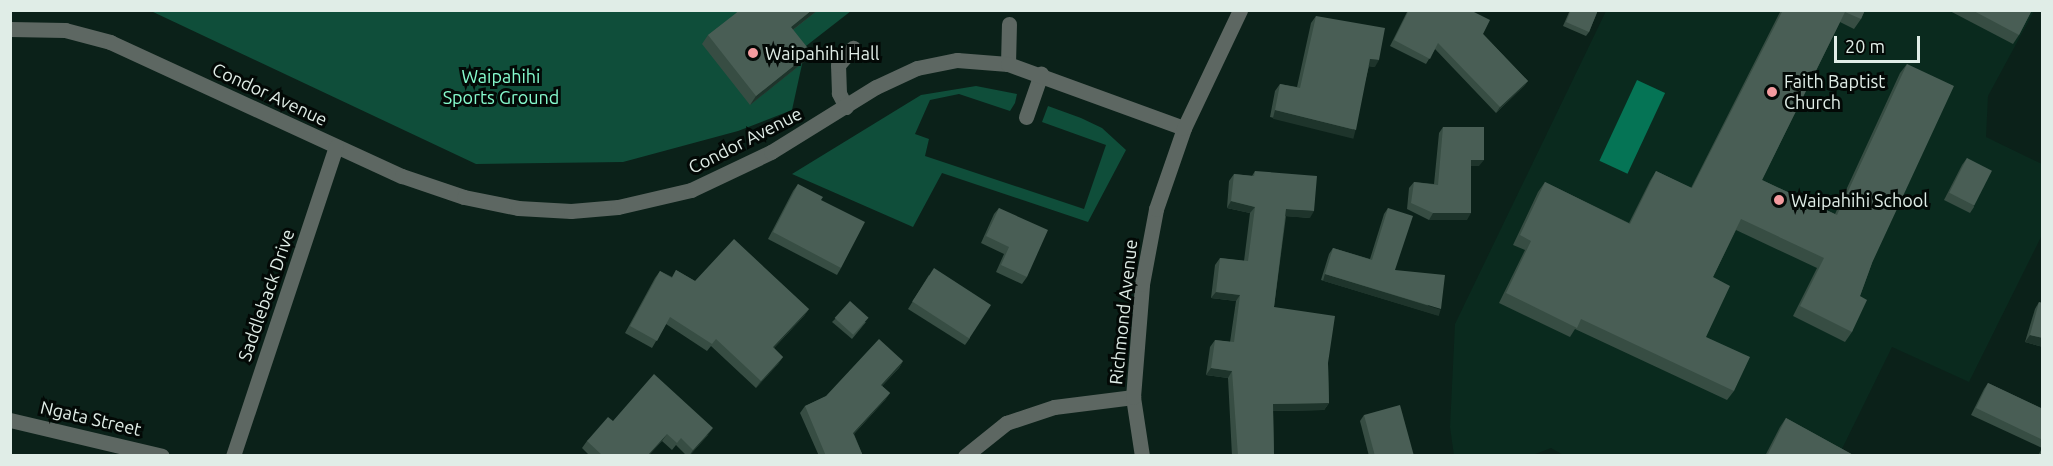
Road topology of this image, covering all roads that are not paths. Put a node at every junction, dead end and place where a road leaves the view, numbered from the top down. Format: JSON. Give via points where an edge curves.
{"nodes":[{"id":1,"x":1240,"y":10,"type":"edge"},
{"id":2,"x":1009,"y":24,"type":"dead end"},
{"id":3,"x":10,"y":28,"type":"edge"},
{"id":4,"x":853,"y":48,"type":"dead end"},
{"id":5,"x":1008,"y":64,"type":"junction"},
{"id":6,"x":1041,"y":74,"type":"junction"},
{"id":7,"x":846,"y":107,"type":"junction"},
{"id":8,"x":1026,"y":117,"type":"dead end"},
{"id":9,"x":1184,"y":128,"type":"junction"},
{"id":10,"x":336,"y":147,"type":"junction"},
{"id":11,"x":1133,"y":397,"type":"junction"},
{"id":12,"x":10,"y":420,"type":"edge"},
{"id":13,"x":162,"y":456,"type":"edge"},
{"id":14,"x":233,"y":456,"type":"edge"},
{"id":15,"x":965,"y":456,"type":"edge"},
{"id":16,"x":1142,"y":456,"type":"edge"}],
"edges":[{"from":1,"to":9,"type":"street","name":"Richmond Avenue"},
{"from":2,"to":5,"type":"street"},
{"from":3,"to":10,"type":"street","name":"Condor Avenue","via":[[65,30],[110,42]]},
{"from":4,"to":7,"type":"street","via":[[838,65],[838,86]]},
{"from":5,"to":6,"type":"street","name":"Condor Avenue"},
{"from":5,"to":7,"type":"street","name":"Condor Avenue","via":[[957,60],[917,68]]},
{"from":6,"to":8,"type":"street"},
{"from":6,"to":9,"type":"street","name":"Condor Avenue"},
{"from":7,"to":10,"type":"street","name":"Condor Avenue","via":[[771,152],[691,190],[595,209],[518,208],[464,197]]},
{"from":9,"to":11,"type":"street","name":"Richmond Avenue","via":[[1156,209],[1142,284]]},
{"from":10,"to":14,"type":"street","name":"Saddleback Drive"},
{"from":11,"to":15,"type":"street","via":[[1054,407],[1006,423]]},
{"from":11,"to":16,"type":"street","name":"Richmond Avenue"},
{"from":12,"to":13,"type":"street","name":"Ngata Street"}]}
